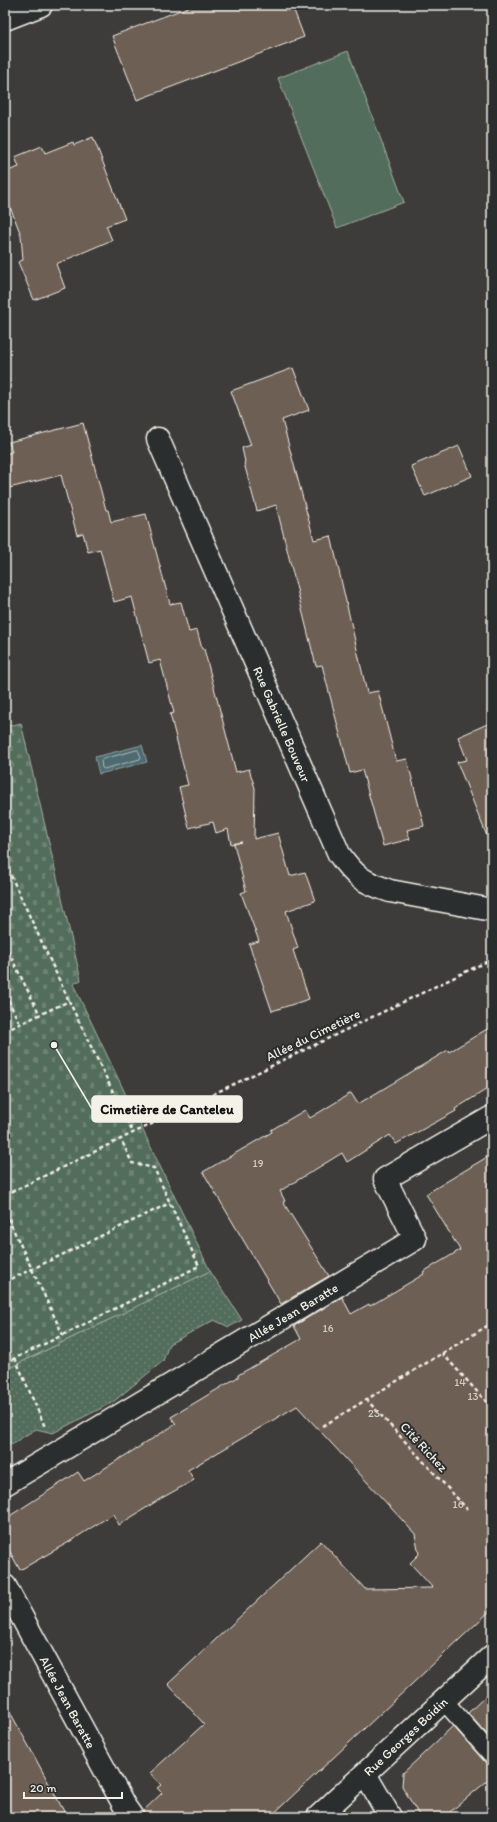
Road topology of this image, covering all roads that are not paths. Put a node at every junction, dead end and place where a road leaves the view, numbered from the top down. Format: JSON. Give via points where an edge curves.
{"nodes":[{"id":1,"x":41,"y":5,"type":"edge"},
{"id":2,"x":5,"y":19,"type":"edge"},
{"id":3,"x":158,"y":438,"type":"dead end"},
{"id":4,"x":492,"y":910,"type":"edge"},
{"id":5,"x":492,"y":1116,"type":"edge"},
{"id":6,"x":5,"y":1484,"type":"edge"},
{"id":7,"x":5,"y":1586,"type":"edge"},
{"id":8,"x":492,"y":1656,"type":"edge"},
{"id":9,"x":444,"y":1701,"type":"junction"},
{"id":10,"x":492,"y":1755,"type":"edge"},
{"id":11,"x":365,"y":1774,"type":"junction"},
{"id":12,"x":132,"y":1817,"type":"edge"},
{"id":13,"x":318,"y":1817,"type":"edge"},
{"id":14,"x":390,"y":1817,"type":"edge"}],
"edges":[{"from":1,"to":2,"type":"street"},
{"from":3,"to":4,"type":"street","name":"Rue Gabrielle Bouveur","via":[[339,854],[359,878],[373,885]]},
{"from":5,"to":6,"type":"street","name":"Allée Jean Baratte","via":[[385,1179],[415,1239]]},
{"from":7,"to":12,"type":"street","name":"Allée Jean Baratte"},
{"from":8,"to":9,"type":"street","name":"Rue Georges Boidin"},
{"from":9,"to":10,"type":"lane"},
{"from":9,"to":11,"type":"street","name":"Rue Georges Boidin"},
{"from":11,"to":13,"type":"street","name":"Rue Georges Boidin"},
{"from":11,"to":14,"type":"street"}]}
